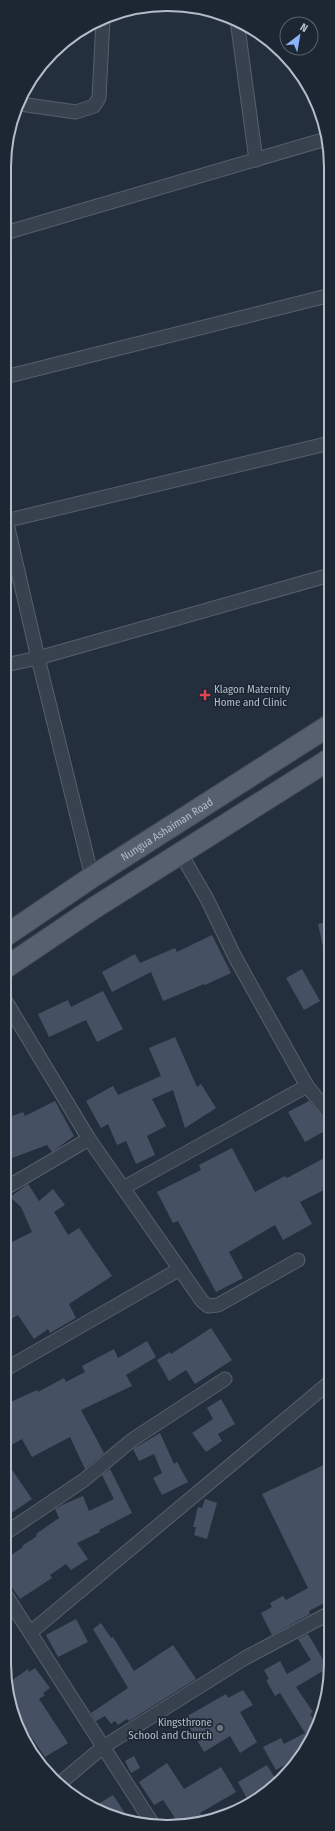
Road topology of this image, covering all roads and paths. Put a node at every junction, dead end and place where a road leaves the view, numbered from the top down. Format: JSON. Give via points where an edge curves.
{"nodes":[{"id":1,"x":103,"y":25,"type":"edge"},
{"id":2,"x":238,"y":28,"type":"edge"},
{"id":3,"x":24,"y":105,"type":"edge"},
{"id":4,"x":322,"y":140,"type":"edge"},
{"id":5,"x":256,"y":160,"type":"junction"},
{"id":6,"x":11,"y":231,"type":"edge"},
{"id":7,"x":324,"y":297,"type":"edge"},
{"id":8,"x":11,"y":375,"type":"edge"},
{"id":9,"x":324,"y":444,"type":"edge"},
{"id":10,"x":11,"y":518,"type":"edge"},
{"id":11,"x":11,"y":544,"type":"edge"},
{"id":12,"x":324,"y":577,"type":"edge"},
{"id":13,"x":38,"y":658,"type":"junction"},
{"id":14,"x":11,"y":664,"type":"edge"},
{"id":15,"x":324,"y":729,"type":"edge"},
{"id":16,"x":324,"y":763,"type":"edge"},
{"id":17,"x":184,"y":852,"type":"junction"},
{"id":18,"x":92,"y":877,"type":"junction"},
{"id":19,"x":11,"y":932,"type":"edge"},
{"id":20,"x":11,"y":964,"type":"edge"},
{"id":21,"x":11,"y":1010,"type":"edge"},
{"id":22,"x":308,"y":1086,"type":"junction"},
{"id":23,"x":324,"y":1106,"type":"edge"},
{"id":24,"x":89,"y":1139,"type":"junction"},
{"id":25,"x":11,"y":1185,"type":"edge"},
{"id":26,"x":123,"y":1188,"type":"junction"},
{"id":27,"x":298,"y":1260,"type":"dead end"},
{"id":28,"x":180,"y":1269,"type":"junction"},
{"id":29,"x":11,"y":1366,"type":"edge"},
{"id":30,"x":224,"y":1379,"type":"dead end"},
{"id":31,"x":324,"y":1387,"type":"edge"},
{"id":32,"x":11,"y":1529,"type":"edge"},
{"id":33,"x":11,"y":1602,"type":"edge"},
{"id":34,"x":324,"y":1616,"type":"edge"},
{"id":35,"x":31,"y":1632,"type":"junction"},
{"id":36,"x":103,"y":1747,"type":"junction"},
{"id":37,"x":63,"y":1780,"type":"edge"},
{"id":38,"x":150,"y":1819,"type":"edge"}],
"edges":[{"from":1,"to":3,"type":"street","via":[[99,98],[94,106],[76,112]]},
{"from":2,"to":5,"type":"street"},
{"from":4,"to":5,"type":"street"},
{"from":5,"to":6,"type":"street"},
{"from":7,"to":8,"type":"street"},
{"from":9,"to":10,"type":"street"},
{"from":11,"to":13,"type":"street"},
{"from":12,"to":13,"type":"street"},
{"from":13,"to":14,"type":"street"},
{"from":13,"to":18,"type":"street"},
{"from":15,"to":18,"type":"main road","name":"Nungua Ashaiman Road"},
{"from":16,"to":17,"type":"main road"},
{"from":17,"to":20,"type":"main road"},
{"from":17,"to":22,"type":"street","via":[[185,861],[235,956]]},
{"from":18,"to":19,"type":"main road","name":"Nungua Ashaiman Road"},
{"from":21,"to":24,"type":"street"},
{"from":22,"to":23,"type":"street"},
{"from":22,"to":26,"type":"street"},
{"from":24,"to":25,"type":"street"},
{"from":24,"to":26,"type":"street"},
{"from":26,"to":28,"type":"street"},
{"from":27,"to":28,"type":"street","via":[[218,1305],[208,1306]]},
{"from":28,"to":29,"type":"street"},
{"from":30,"to":32,"type":"street","via":[[132,1440],[84,1480]]},
{"from":31,"to":35,"type":"street"},
{"from":33,"to":35,"type":"street"},
{"from":34,"to":36,"type":"street","via":[[245,1658]]},
{"from":35,"to":36,"type":"street"},
{"from":36,"to":37,"type":"street"},
{"from":36,"to":38,"type":"street"}]}
